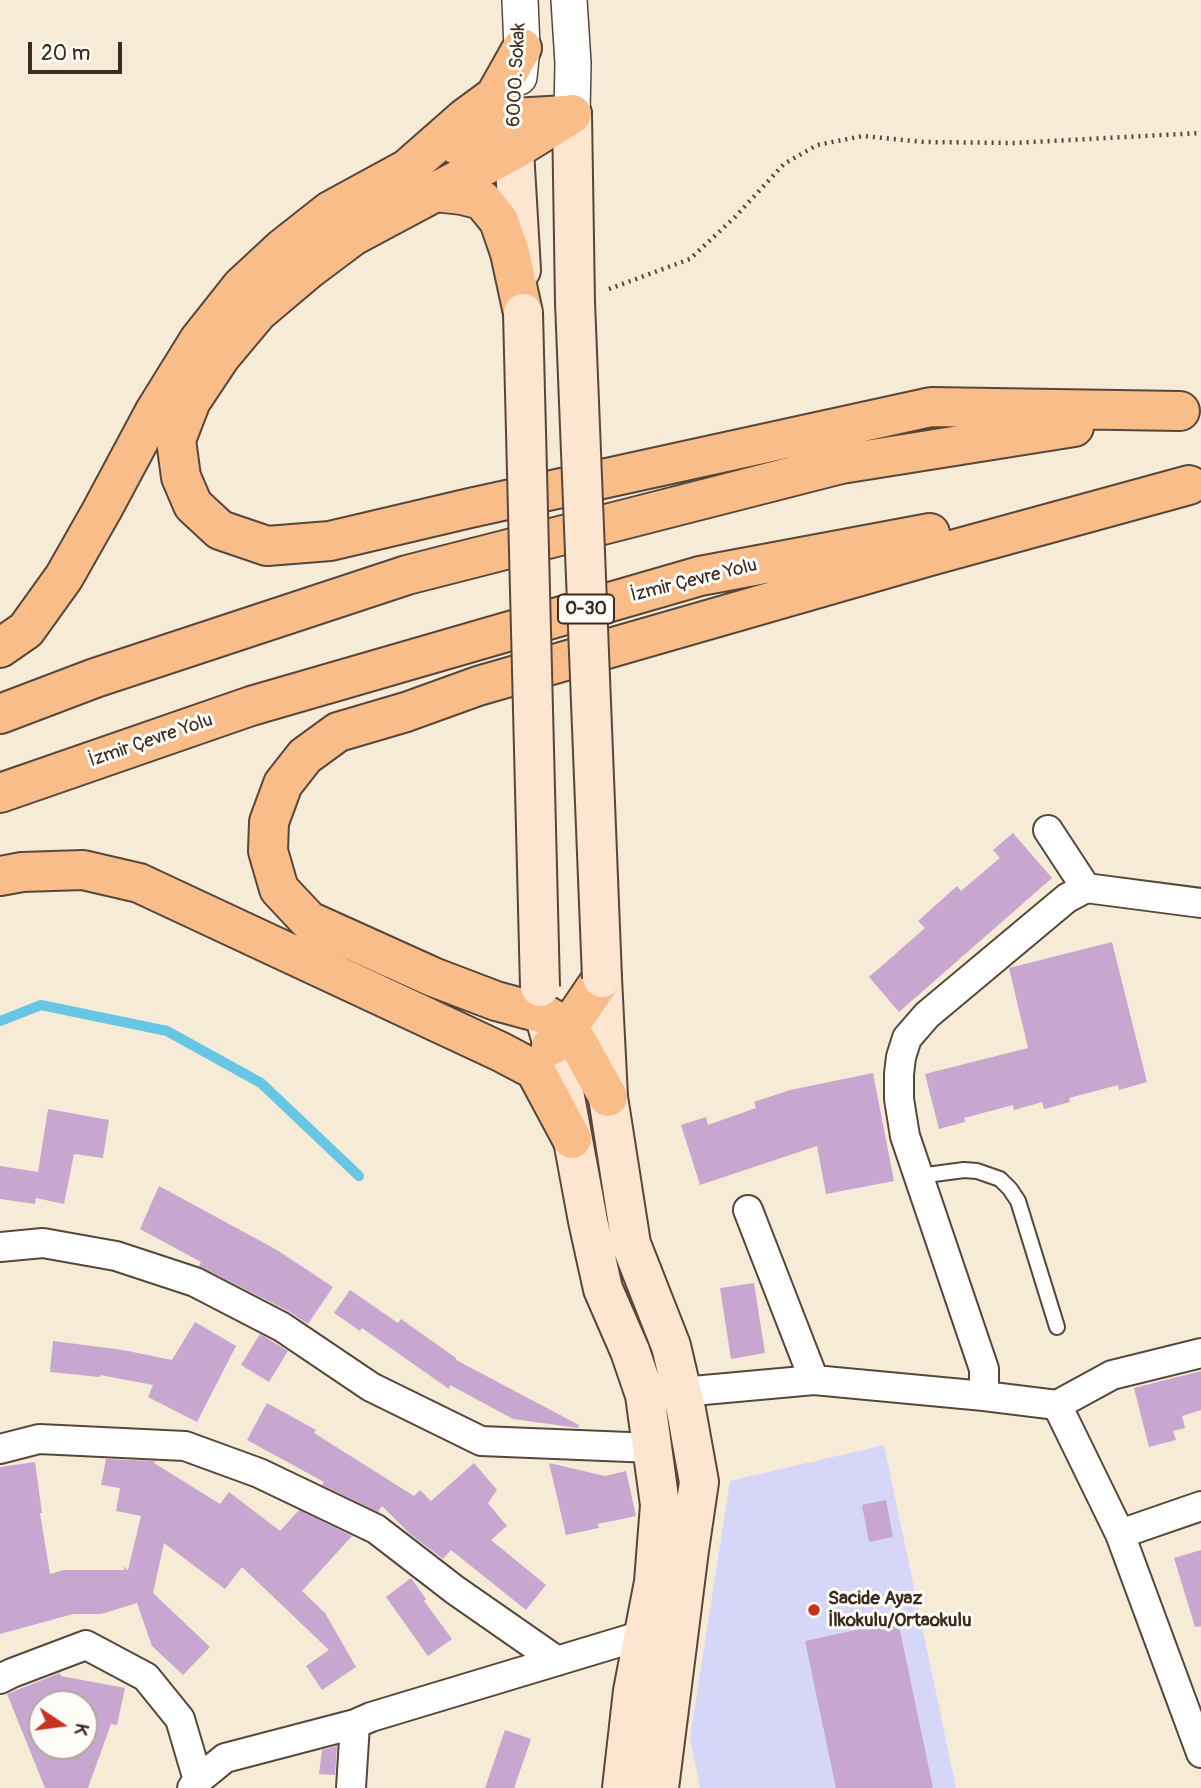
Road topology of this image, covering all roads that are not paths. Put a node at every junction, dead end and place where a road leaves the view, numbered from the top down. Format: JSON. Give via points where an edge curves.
{"nodes":[{"id":1,"x":520,"y":0,"type":"edge"},
{"id":2,"x":569,"y":0,"type":"edge"},
{"id":3,"x":523,"y":48,"type":"junction"},
{"id":4,"x":572,"y":114,"type":"junction"},
{"id":5,"x":514,"y":134,"type":"junction"},
{"id":6,"x":421,"y":181,"type":"junction"},
{"id":7,"x":523,"y":313,"type":"junction"},
{"id":8,"x":1191,"y":409,"type":"edge"},
{"id":9,"x":1195,"y":484,"type":"edge"},
{"id":10,"x":0,"y":648,"type":"edge"},
{"id":11,"x":0,"y":714,"type":"edge"},
{"id":12,"x":0,"y":793,"type":"edge"},
{"id":13,"x":1048,"y":830,"type":"dead end"},
{"id":14,"x":0,"y":876,"type":"edge"},
{"id":15,"x":1086,"y":888,"type":"junction"},
{"id":16,"x":1201,"y":903,"type":"edge"},
{"id":17,"x":602,"y":978,"type":"junction"},
{"id":18,"x":551,"y":1019,"type":"junction"},
{"id":19,"x":500,"y":1052,"type":"junction"},
{"id":20,"x":608,"y":1097,"type":"junction"},
{"id":21,"x":572,"y":1139,"type":"junction"},
{"id":22,"x":919,"y":1177,"type":"junction"},
{"id":23,"x":748,"y":1210,"type":"dead end"},
{"id":24,"x":0,"y":1247,"type":"edge"},
{"id":25,"x":1057,"y":1328,"type":"dead end"},
{"id":26,"x":1201,"y":1353,"type":"edge"},
{"id":27,"x":814,"y":1380,"type":"junction"},
{"id":28,"x":682,"y":1392,"type":"junction"},
{"id":29,"x":984,"y":1396,"type":"junction"},
{"id":30,"x":1057,"y":1405,"type":"junction"},
{"id":31,"x":653,"y":1448,"type":"junction"},
{"id":32,"x":0,"y":1449,"type":"edge"},
{"id":33,"x":1201,"y":1506,"type":"edge"},
{"id":34,"x":1121,"y":1534,"type":"junction"},
{"id":35,"x":643,"y":1635,"type":"junction"},
{"id":36,"x":556,"y":1661,"type":"junction"},
{"id":37,"x":0,"y":1679,"type":"edge"},
{"id":38,"x":355,"y":1724,"type":"junction"},
{"id":39,"x":1201,"y":1753,"type":"edge"},
{"id":40,"x":195,"y":1784,"type":"edge"},
{"id":41,"x":351,"y":1788,"type":"edge"},
{"id":42,"x":622,"y":1788,"type":"edge"},
{"id":43,"x":659,"y":1788,"type":"edge"}],
"edges":[{"from":1,"to":3,"type":"street","name":"6000. Sokak"},
{"from":2,"to":4,"type":"street"},
{"from":3,"to":5,"type":"street","name":"6000. Sokak"},
{"from":3,"to":6,"type":"highway","via":[[495,96],[465,118]]},
{"from":4,"to":5,"type":"highway"},
{"from":4,"to":17,"type":"main road","bridge":true,"via":[[575,302]]},
{"from":5,"to":6,"type":"highway"},
{"from":5,"to":7,"type":"main road"},
{"from":6,"to":7,"type":"highway","via":[[482,200],[499,221]]},
{"from":6,"to":8,"type":"highway","via":[[258,312],[191,401],[176,440],[181,477],[193,506],[220,530],[267,545],[330,541],[932,407]]},
{"from":6,"to":10,"type":"highway","via":[[330,211],[242,287],[199,340],[155,411],[64,577],[26,630]]},
{"from":7,"to":18,"type":"main road","bridge":true},
{"from":8,"to":11,"type":"highway","via":[[841,464],[407,575]]},
{"from":9,"to":12,"type":"highway","name":"İzmir Çevre Yolu","number":"O-30","via":[[700,576],[251,706]]},
{"from":9,"to":18,"type":"highway","via":[[478,686],[338,732],[305,756],[283,784],[269,822],[268,850],[279,889],[309,921],[433,977]]},
{"from":13,"to":15,"type":"street"},
{"from":14,"to":19,"type":"highway","via":[[83,870],[139,883]]},
{"from":15,"to":16,"type":"street"},
{"from":15,"to":22,"type":"street","via":[[1067,898],[927,1015],[907,1038],[899,1099]]},
{"from":17,"to":18,"type":"highway"},
{"from":17,"to":20,"type":"main road"},
{"from":18,"to":19,"type":"highway","via":[[533,1052]]},
{"from":18,"to":20,"type":"highway","via":[[579,1045]]},
{"from":18,"to":21,"type":"main road"},
{"from":19,"to":21,"type":"highway","via":[[535,1070]]},
{"from":20,"to":28,"type":"main road","via":[[631,1244],[671,1346]]},
{"from":21,"to":31,"type":"main road","via":[[603,1289],[645,1395]]},
{"from":22,"to":25,"type":"lane","via":[[977,1171],[1000,1179],[1010,1189],[1018,1201]]},
{"from":22,"to":29,"type":"street","via":[[984,1370]]},
{"from":23,"to":27,"type":"street"},
{"from":24,"to":31,"type":"street","via":[[43,1243],[116,1256],[195,1282],[282,1327],[371,1387],[481,1441]]},
{"from":26,"to":30,"type":"street","via":[[1112,1376]]},
{"from":27,"to":28,"type":"street"},
{"from":27,"to":29,"type":"street"},
{"from":28,"to":43,"type":"main road","via":[[699,1482]]},
{"from":29,"to":30,"type":"street"},
{"from":30,"to":34,"type":"street"},
{"from":31,"to":35,"type":"main road","via":[[660,1505],[654,1583]]},
{"from":32,"to":36,"type":"street","via":[[39,1439],[185,1446],[258,1473],[376,1529]]},
{"from":33,"to":34,"type":"street"},
{"from":34,"to":39,"type":"street"},
{"from":35,"to":36,"type":"street"},
{"from":35,"to":42,"type":"main road"},
{"from":36,"to":38,"type":"street"},
{"from":37,"to":40,"type":"street","via":[[86,1645],[146,1677],[180,1719]]},
{"from":38,"to":40,"type":"street","via":[[225,1758]]},
{"from":38,"to":41,"type":"street"}]}
